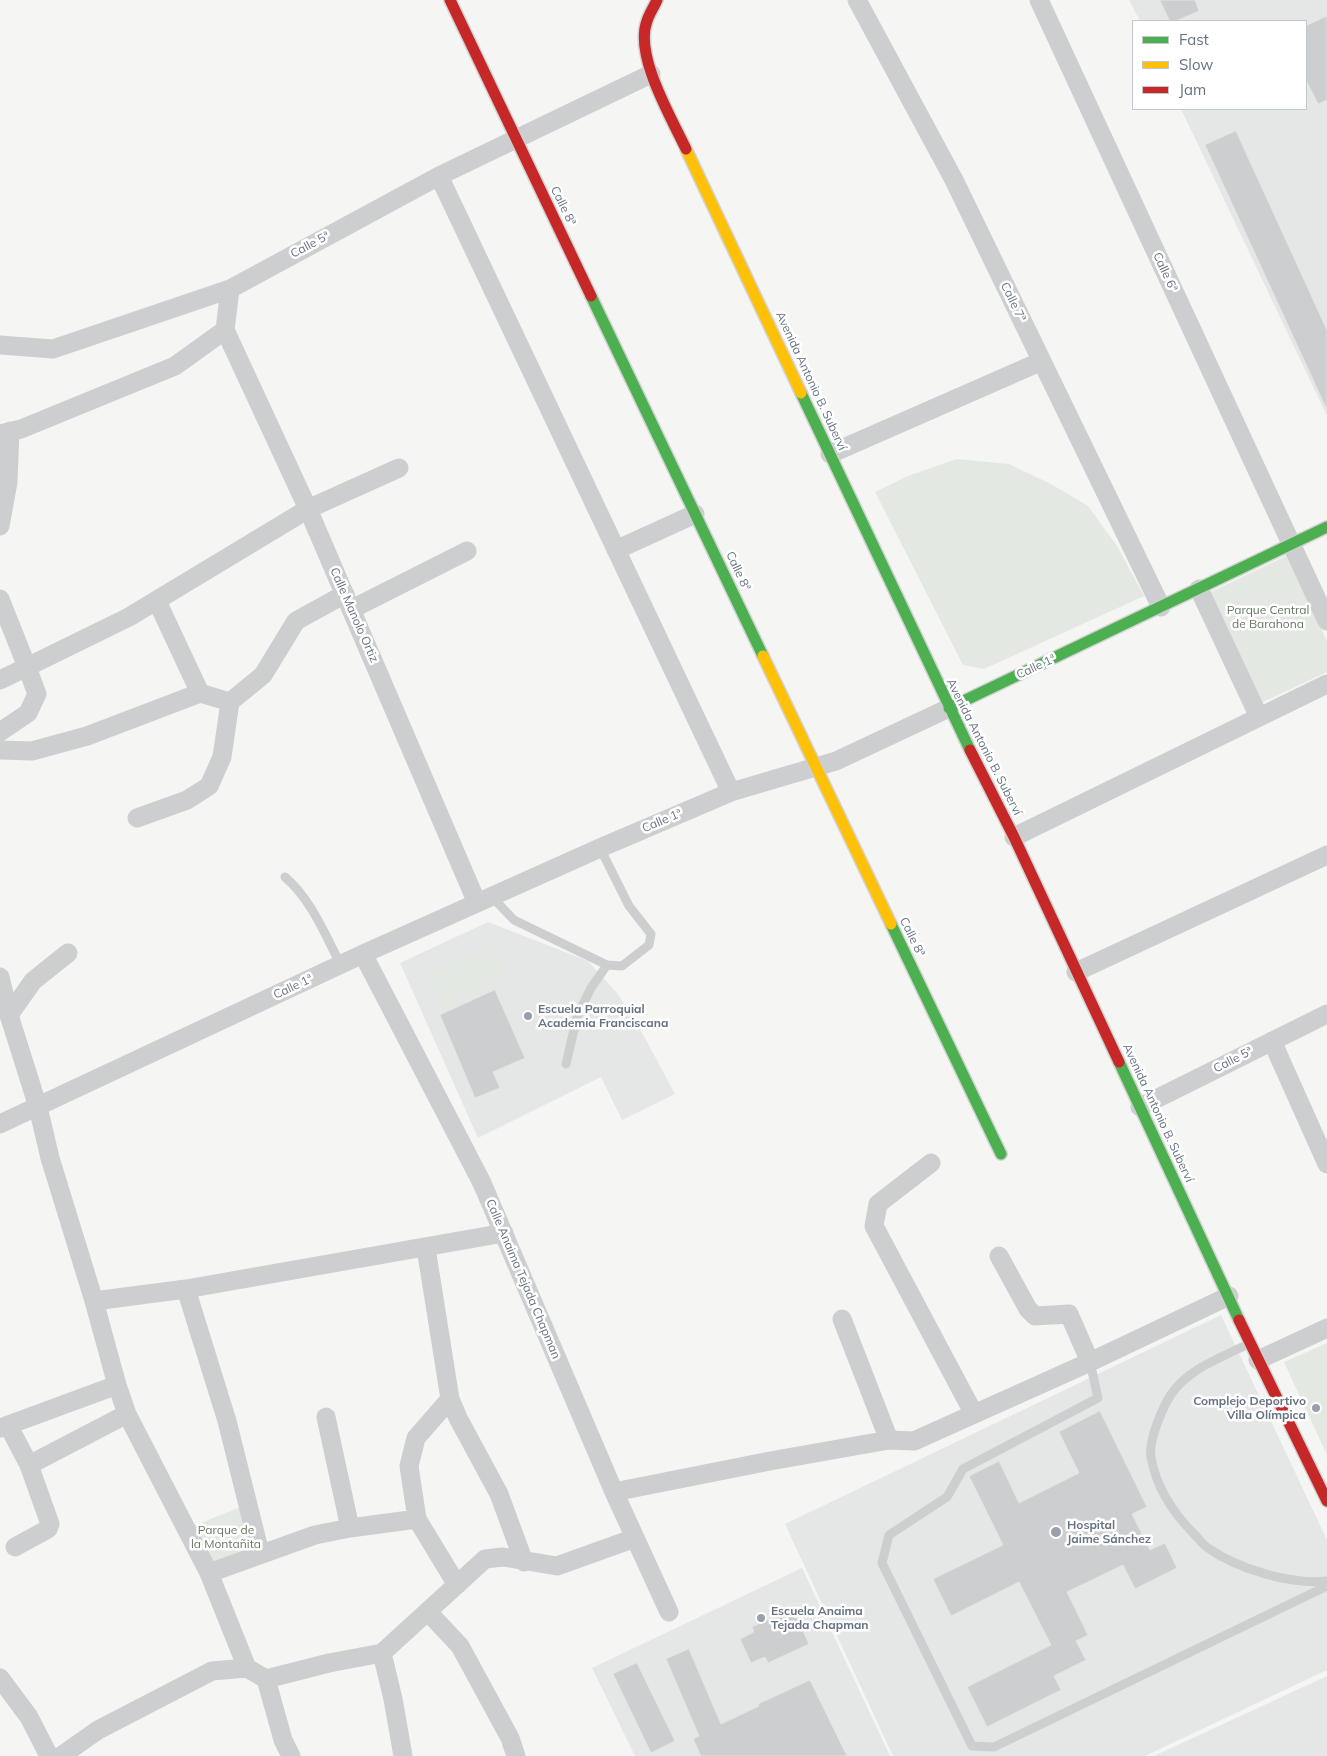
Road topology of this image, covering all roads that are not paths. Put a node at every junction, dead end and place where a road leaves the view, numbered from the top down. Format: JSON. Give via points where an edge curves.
{"nodes":[{"id":1,"x":450,"y":0,"type":"edge"},
{"id":2,"x":657,"y":0,"type":"edge"},
{"id":3,"x":857,"y":0,"type":"edge"},
{"id":4,"x":1039,"y":0,"type":"edge"},
{"id":5,"x":651,"y":74,"type":"junction"},
{"id":6,"x":515,"y":139,"type":"junction"},
{"id":7,"x":439,"y":176,"type":"junction"},
{"id":8,"x":230,"y":289,"type":"junction"},
{"id":9,"x":225,"y":330,"type":"junction"},
{"id":10,"x":0,"y":345,"type":"edge"},
{"id":11,"x":1042,"y":360,"type":"junction"},
{"id":12,"x":5,"y":432,"type":"edge"},
{"id":13,"x":830,"y":454,"type":"junction"},
{"id":14,"x":399,"y":468,"type":"dead end"},
{"id":15,"x":308,"y":509,"type":"junction"},
{"id":16,"x":695,"y":514,"type":"junction"},
{"id":17,"x":0,"y":526,"type":"edge"},
{"id":18,"x":1327,"y":527,"type":"edge"},
{"id":19,"x":1291,"y":545,"type":"junction"},
{"id":20,"x":616,"y":550,"type":"junction"},
{"id":21,"x":467,"y":551,"type":"dead end"},
{"id":22,"x":1199,"y":589,"type":"junction"},
{"id":23,"x":0,"y":599,"type":"edge"},
{"id":24,"x":156,"y":601,"type":"junction"},
{"id":25,"x":348,"y":602,"type":"junction"},
{"id":26,"x":1161,"y":607,"type":"junction"},
{"id":27,"x":1327,"y":621,"type":"edge"},
{"id":28,"x":27,"y":667,"type":"junction"},
{"id":29,"x":0,"y":680,"type":"edge"},
{"id":30,"x":1327,"y":684,"type":"edge"},
{"id":31,"x":200,"y":693,"type":"junction"},
{"id":32,"x":230,"y":702,"type":"junction"},
{"id":33,"x":949,"y":708,"type":"junction"},
{"id":34,"x":1259,"y":717,"type":"junction"},
{"id":35,"x":0,"y":732,"type":"edge"},
{"id":36,"x":0,"y":750,"type":"edge"},
{"id":37,"x":815,"y":767,"type":"junction"},
{"id":38,"x":730,"y":792,"type":"junction"},
{"id":39,"x":137,"y":818,"type":"dead end"},
{"id":40,"x":1014,"y":837,"type":"junction"},
{"id":41,"x":600,"y":848,"type":"junction"},
{"id":42,"x":1327,"y":855,"type":"edge"},
{"id":43,"x":285,"y":877,"type":"dead end"},
{"id":44,"x":483,"y":900,"type":"junction"},
{"id":45,"x":68,"y":953,"type":"dead end"},
{"id":46,"x":363,"y":954,"type":"junction"},
{"id":47,"x":341,"y":965,"type":"junction"},
{"id":48,"x":607,"y":965,"type":"junction"},
{"id":49,"x":1076,"y":972,"type":"junction"},
{"id":50,"x":0,"y":976,"type":"edge"},
{"id":51,"x":1327,"y":1014,"type":"edge"},
{"id":52,"x":9,"y":1015,"type":"junction"},
{"id":53,"x":1272,"y":1041,"type":"junction"},
{"id":54,"x":566,"y":1064,"type":"dead end"},
{"id":55,"x":38,"y":1107,"type":"junction"},
{"id":56,"x":1140,"y":1107,"type":"junction"},
{"id":57,"x":0,"y":1124,"type":"edge"},
{"id":58,"x":1001,"y":1154,"type":"dead end"},
{"id":59,"x":931,"y":1164,"type":"dead end"},
{"id":60,"x":1327,"y":1164,"type":"edge"},
{"id":61,"x":504,"y":1233,"type":"junction"},
{"id":62,"x":426,"y":1248,"type":"junction"},
{"id":63,"x":999,"y":1256,"type":"dead end"},
{"id":64,"x":186,"y":1289,"type":"junction"},
{"id":65,"x":1229,"y":1296,"type":"junction"},
{"id":66,"x":94,"y":1301,"type":"junction"},
{"id":67,"x":842,"y":1319,"type":"dead end"},
{"id":68,"x":1327,"y":1328,"type":"edge"},
{"id":69,"x":1254,"y":1351,"type":"junction"},
{"id":70,"x":1090,"y":1362,"type":"junction"},
{"id":71,"x":117,"y":1385,"type":"junction"},
{"id":72,"x":450,"y":1399,"type":"junction"},
{"id":73,"x":127,"y":1414,"type":"junction"},
{"id":74,"x":974,"y":1414,"type":"junction"},
{"id":75,"x":326,"y":1418,"type":"dead end"},
{"id":76,"x":4,"y":1427,"type":"edge"},
{"id":77,"x":889,"y":1440,"type":"junction"},
{"id":78,"x":29,"y":1464,"type":"junction"},
{"id":79,"x":614,"y":1492,"type":"junction"},
{"id":80,"x":1327,"y":1501,"type":"edge"},
{"id":81,"x":417,"y":1519,"type":"junction"},
{"id":82,"x":350,"y":1528,"type":"junction"},
{"id":83,"x":635,"y":1538,"type":"junction"},
{"id":84,"x":15,"y":1547,"type":"dead end"},
{"id":85,"x":260,"y":1554,"type":"junction"},
{"id":86,"x":524,"y":1562,"type":"junction"},
{"id":87,"x":209,"y":1573,"type":"junction"},
{"id":88,"x":1327,"y":1581,"type":"edge"},
{"id":89,"x":457,"y":1585,"type":"junction"},
{"id":90,"x":1327,"y":1586,"type":"edge"},
{"id":91,"x":428,"y":1612,"type":"junction"},
{"id":92,"x":669,"y":1612,"type":"dead end"},
{"id":93,"x":382,"y":1653,"type":"junction"},
{"id":94,"x":247,"y":1668,"type":"junction"},
{"id":95,"x":0,"y":1678,"type":"edge"},
{"id":96,"x":266,"y":1679,"type":"junction"},
{"id":97,"x":50,"y":1756,"type":"edge"},
{"id":98,"x":61,"y":1756,"type":"edge"},
{"id":99,"x":291,"y":1756,"type":"edge"},
{"id":100,"x":403,"y":1756,"type":"edge"},
{"id":101,"x":516,"y":1756,"type":"edge"}],
"edges":[{"from":1,"to":6,"type":"street","name":"Calle 8ª"},
{"from":2,"to":5,"type":"street","name":"Avenida Antonio B. Suberví","via":[[646,22],[644,41]]},
{"from":3,"to":11,"type":"street","name":"Calle 7ª","via":[[954,180]]},
{"from":4,"to":19,"type":"street","name":"Calle 6ª"},
{"from":5,"to":6,"type":"street","name":"Calle 5ª"},
{"from":5,"to":13,"type":"street","name":"Avenida Antonio B. Suberví"},
{"from":6,"to":7,"type":"street","name":"Calle 5ª"},
{"from":6,"to":16,"type":"street","name":"Calle 8ª"},
{"from":7,"to":8,"type":"street","name":"Calle 5ª"},
{"from":7,"to":20,"type":"street"},
{"from":8,"to":9,"type":"street"},
{"from":8,"to":10,"type":"street","name":"Calle 5ª","via":[[53,349]]},
{"from":9,"to":12,"type":"street","via":[[175,366],[30,425]]},
{"from":9,"to":15,"type":"street","name":"Calle Manolo Ortiz"},
{"from":11,"to":13,"type":"street"},
{"from":11,"to":26,"type":"street","name":"Calle 7ª"},
{"from":12,"to":17,"type":"street","via":[[8,482]]},
{"from":13,"to":33,"type":"street","name":"Avenida Antonio B. Suberví"},
{"from":14,"to":15,"type":"street"},
{"from":15,"to":24,"type":"street"},
{"from":15,"to":25,"type":"street","name":"Calle Manolo Ortiz"},
{"from":16,"to":20,"type":"street"},
{"from":16,"to":37,"type":"street","name":"Calle 8ª"},
{"from":18,"to":19,"type":"street","name":"Calle 1ª"},
{"from":19,"to":22,"type":"street","name":"Calle 1ª"},
{"from":19,"to":27,"type":"street","name":"Calle 6ª"},
{"from":20,"to":38,"type":"street"},
{"from":21,"to":25,"type":"street"},
{"from":22,"to":26,"type":"street","name":"Calle 1ª"},
{"from":22,"to":34,"type":"street"},
{"from":23,"to":28,"type":"street"},
{"from":24,"to":28,"type":"street","via":[[129,618]]},
{"from":24,"to":31,"type":"street"},
{"from":25,"to":32,"type":"street","via":[[296,621],[263,675]]},
{"from":25,"to":44,"type":"street","name":"Calle Manolo Ortiz"},
{"from":26,"to":33,"type":"street","name":"Calle 1ª"},
{"from":28,"to":29,"type":"street"},
{"from":28,"to":35,"type":"street","via":[[37,694],[28,712]]},
{"from":30,"to":34,"type":"street"},
{"from":31,"to":32,"type":"street"},
{"from":31,"to":36,"type":"street","via":[[78,738],[32,751]]},
{"from":32,"to":39,"type":"street","via":[[222,757],[209,786],[187,800]]},
{"from":33,"to":37,"type":"street","name":"Calle 1ª","via":[[836,761]]},
{"from":33,"to":40,"type":"street","name":"Avenida Antonio B. Suberví"},
{"from":34,"to":40,"type":"street"},
{"from":37,"to":38,"type":"street","name":"Calle 1ª"},
{"from":37,"to":58,"type":"street","name":"Calle 8ª"},
{"from":38,"to":41,"type":"street","name":"Calle 1ª"},
{"from":40,"to":49,"type":"street","name":"Avenida Antonio B. Suberví"},
{"from":41,"to":44,"type":"street","name":"Calle 1ª"},
{"from":41,"to":48,"type":"lane","via":[[629,906],[651,934],[649,945],[622,966]]},
{"from":42,"to":49,"type":"street"},
{"from":43,"to":47,"type":"lane","via":[[296,886],[312,911]]},
{"from":44,"to":46,"type":"street","name":"Calle 1ª"},
{"from":44,"to":48,"type":"lane","via":[[514,920]]},
{"from":45,"to":52,"type":"street","via":[[33,981]]},
{"from":46,"to":47,"type":"street","name":"Calle 1ª"},
{"from":46,"to":61,"type":"street","name":"Calle Anaima Tejada Chapman","via":[[482,1183]]},
{"from":47,"to":55,"type":"street","name":"Calle 1ª"},
{"from":48,"to":54,"type":"lane","via":[[576,1018]]},
{"from":49,"to":56,"type":"street","name":"Avenida Antonio B. Suberví"},
{"from":50,"to":52,"type":"street"},
{"from":51,"to":53,"type":"street","name":"Calle 5ª"},
{"from":52,"to":55,"type":"street"},
{"from":53,"to":56,"type":"street","name":"Calle 5ª"},
{"from":53,"to":60,"type":"street"},
{"from":55,"to":57,"type":"street","name":"Calle 1ª"},
{"from":55,"to":66,"type":"street","via":[[50,1158]]},
{"from":56,"to":65,"type":"street","name":"Avenida Antonio B. Suberví"},
{"from":59,"to":74,"type":"street","via":[[878,1204],[874,1226]]},
{"from":61,"to":62,"type":"street"},
{"from":61,"to":79,"type":"street","name":"Calle Anaima Tejada Chapman"},
{"from":62,"to":64,"type":"street"},
{"from":62,"to":72,"type":"street"},
{"from":63,"to":70,"type":"street","via":[[1035,1316],[1069,1314]]},
{"from":64,"to":66,"type":"street"},
{"from":64,"to":85,"type":"street","via":[[228,1421]]},
{"from":65,"to":69,"type":"street","name":"Avenida Antonio B. Suberví"},
{"from":65,"to":70,"type":"street"},
{"from":66,"to":71,"type":"street"},
{"from":67,"to":77,"type":"street"},
{"from":68,"to":69,"type":"street"},
{"from":69,"to":80,"type":"street","name":"Avenida Antonio B. Suberví"},
{"from":69,"to":88,"type":"lane","via":[[1196,1369],[1172,1393],[1156,1424],[1150,1455],[1162,1491],[1178,1518],[1208,1548],[1235,1562],[1278,1577]]},
{"from":70,"to":74,"type":"street"},
{"from":70,"to":90,"type":"lane","via":[[1098,1398],[963,1469],[947,1497],[889,1535],[882,1562],[972,1746],[994,1747]]},
{"from":71,"to":73,"type":"street"},
{"from":71,"to":76,"type":"street"},
{"from":72,"to":81,"type":"street","via":[[416,1438],[409,1466]]},
{"from":72,"to":86,"type":"street","via":[[499,1494]]},
{"from":73,"to":78,"type":"street"},
{"from":73,"to":87,"type":"street"},
{"from":74,"to":77,"type":"street","via":[[914,1441]]},
{"from":75,"to":82,"type":"street"},
{"from":76,"to":78,"type":"street"},
{"from":77,"to":79,"type":"street"},
{"from":78,"to":84,"type":"street","via":[[50,1524]]},
{"from":79,"to":83,"type":"street","name":"Calle Anaima Tejada Chapman"},
{"from":81,"to":82,"type":"street"},
{"from":81,"to":89,"type":"street"},
{"from":82,"to":85,"type":"street","via":[[315,1535]]},
{"from":83,"to":86,"type":"street","via":[[557,1566]]},
{"from":83,"to":92,"type":"street","name":"Calle Anaima Tejada Chapman"},
{"from":85,"to":87,"type":"street"},
{"from":86,"to":89,"type":"street","via":[[504,1557],[485,1559]]},
{"from":87,"to":94,"type":"street"},
{"from":89,"to":91,"type":"street"},
{"from":91,"to":93,"type":"street"},
{"from":91,"to":101,"type":"street","via":[[460,1646],[510,1738]]},
{"from":93,"to":96,"type":"street"},
{"from":93,"to":100,"type":"street"},
{"from":94,"to":96,"type":"street"},
{"from":94,"to":98,"type":"street","via":[[212,1671],[98,1730]]},
{"from":95,"to":97,"type":"street","via":[[29,1717]]},
{"from":96,"to":99,"type":"street","via":[[283,1740]]}]}
